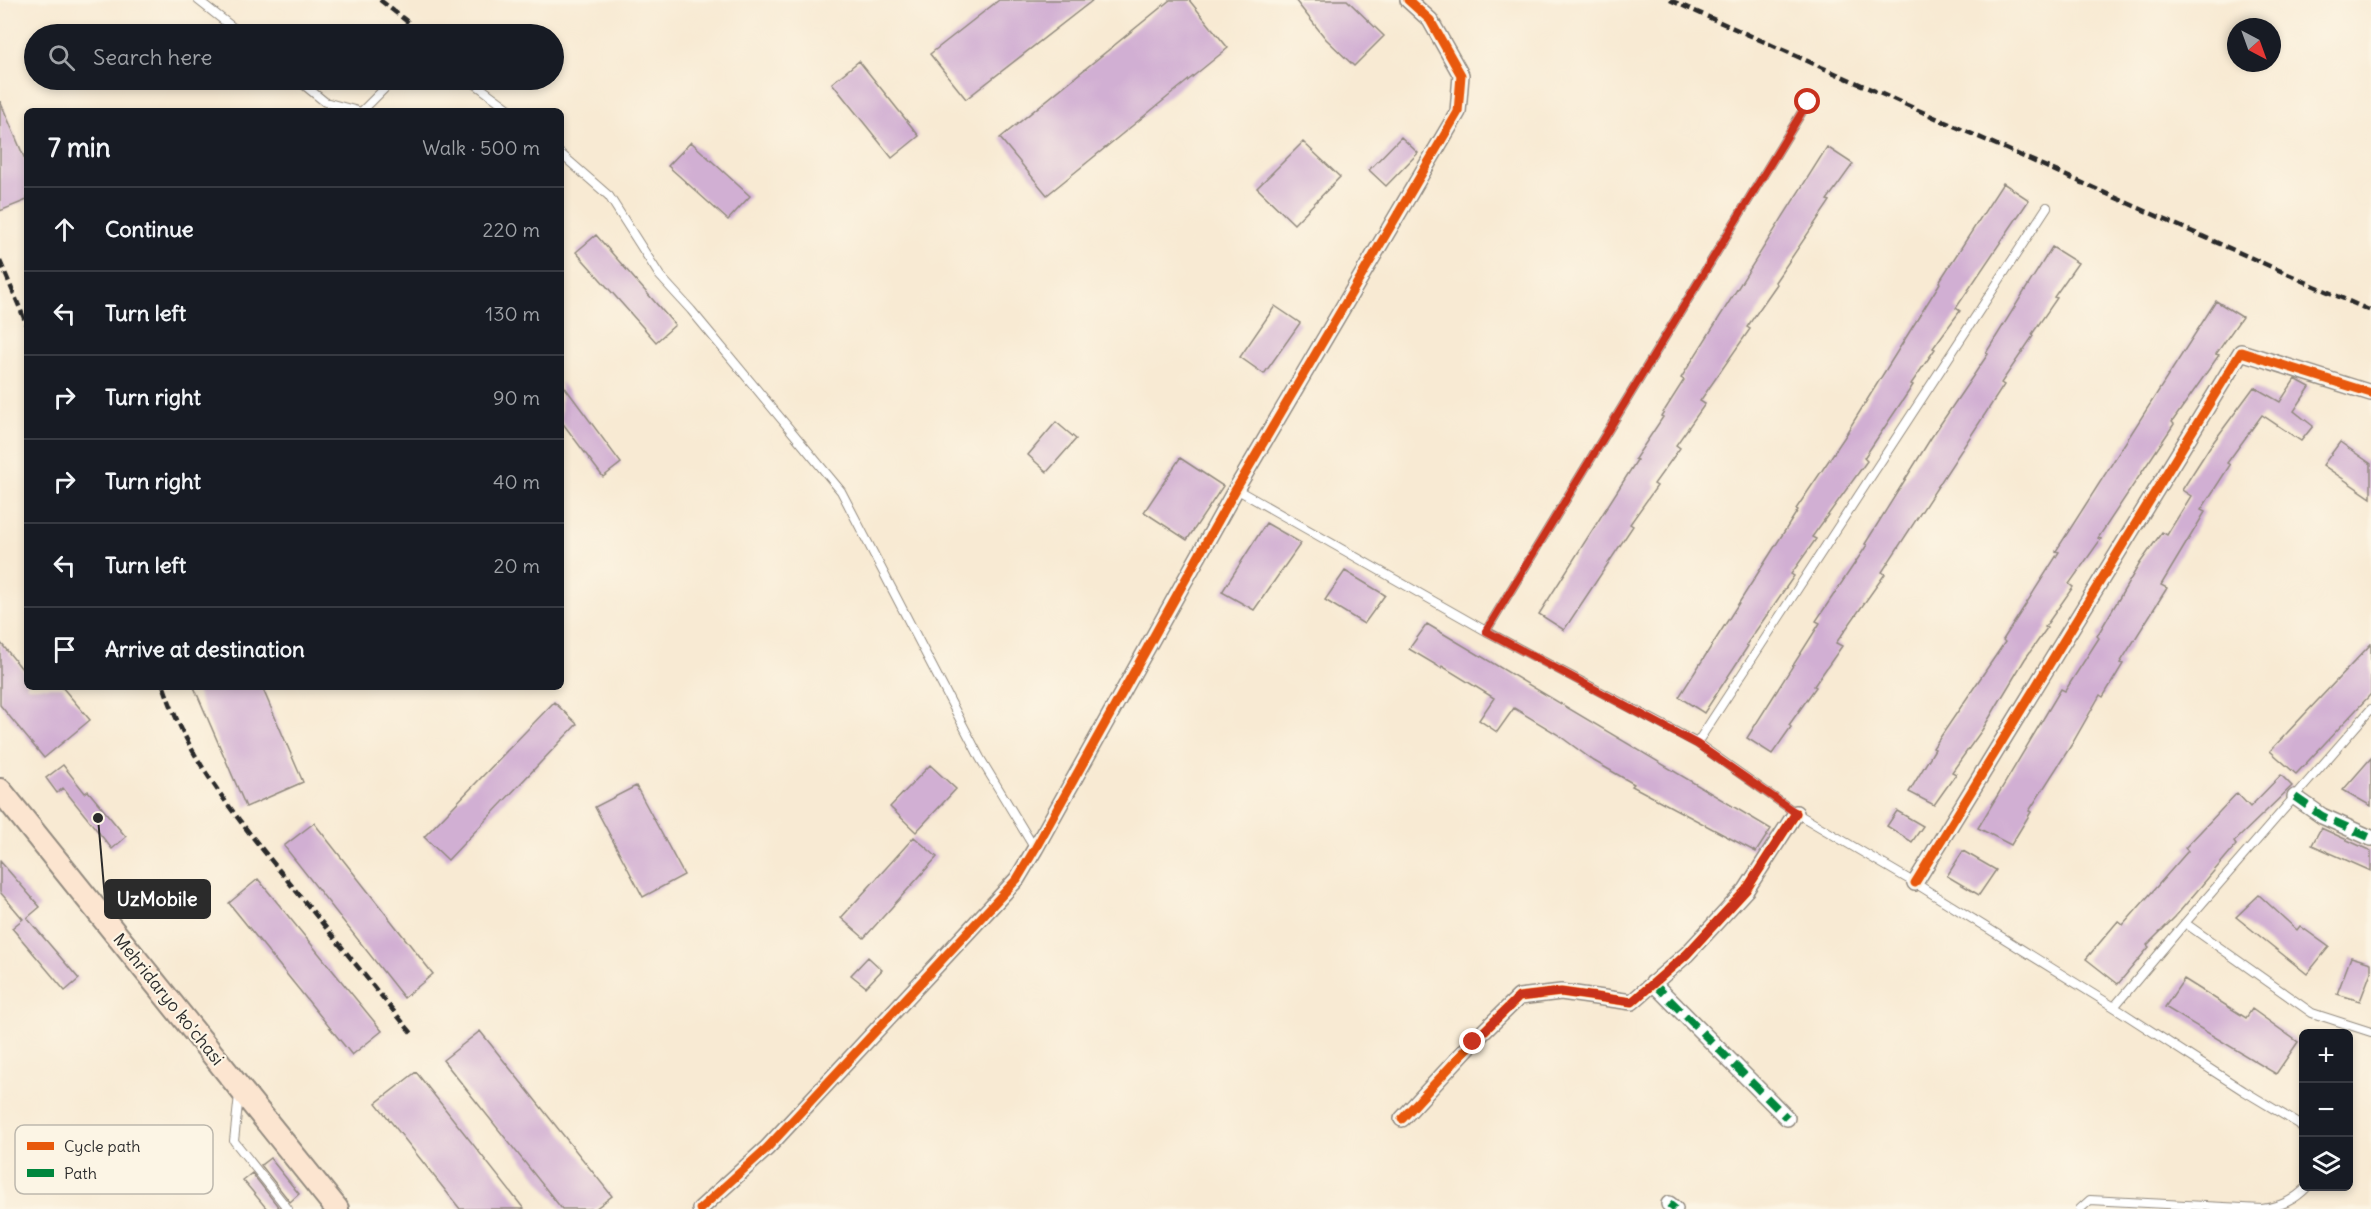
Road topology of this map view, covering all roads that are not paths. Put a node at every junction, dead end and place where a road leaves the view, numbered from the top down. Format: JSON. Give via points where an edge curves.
{"nodes":[{"id":1,"x":198,"y":0,"type":"edge"},
{"id":2,"x":1408,"y":0,"type":"edge"},
{"id":3,"x":228,"y":24,"type":"edge"},
{"id":4,"x":310,"y":90,"type":"edge"},
{"id":5,"x":382,"y":90,"type":"edge"},
{"id":6,"x":484,"y":90,"type":"edge"},
{"id":7,"x":1808,"y":102,"type":"dead end"},
{"id":8,"x":348,"y":108,"type":"edge"},
{"id":9,"x":363,"y":108,"type":"edge"},
{"id":10,"x":508,"y":108,"type":"edge"},
{"id":11,"x":564,"y":157,"type":"edge"},
{"id":12,"x":2048,"y":207,"type":"dead end"},
{"id":13,"x":2371,"y":393,"type":"edge"},
{"id":14,"x":1236,"y":489,"type":"junction"},
{"id":15,"x":1486,"y":631,"type":"junction"},
{"id":16,"x":2371,"y":709,"type":"edge"},
{"id":17,"x":1697,"y":744,"type":"junction"},
{"id":18,"x":0,"y":790,"type":"edge"},
{"id":19,"x":2295,"y":797,"type":"junction"},
{"id":20,"x":1796,"y":813,"type":"junction"},
{"id":21,"x":2371,"y":838,"type":"edge"},
{"id":22,"x":1035,"y":849,"type":"junction"},
{"id":23,"x":1915,"y":883,"type":"junction"},
{"id":24,"x":2185,"y":922,"type":"junction"},
{"id":25,"x":1653,"y":983,"type":"junction"},
{"id":26,"x":2114,"y":1007,"type":"junction"},
{"id":27,"x":2371,"y":1032,"type":"edge"},
{"id":28,"x":240,"y":1087,"type":"junction"},
{"id":29,"x":1787,"y":1118,"type":"dead end"},
{"id":30,"x":1402,"y":1119,"type":"dead end"},
{"id":31,"x":2299,"y":1124,"type":"edge"},
{"id":32,"x":2303,"y":1191,"type":"edge"},
{"id":33,"x":288,"y":1209,"type":"edge"},
{"id":34,"x":338,"y":1209,"type":"edge"},
{"id":35,"x":699,"y":1209,"type":"edge"},
{"id":36,"x":2080,"y":1209,"type":"edge"}],
"edges":[{"from":1,"to":3,"type":"lane"},
{"from":2,"to":14,"type":"street","via":[[1430,20],[1461,75],[1458,112]]},
{"from":4,"to":8,"type":"lane","via":[[325,102]]},
{"from":5,"to":9,"type":"lane"},
{"from":6,"to":10,"type":"lane"},
{"from":7,"to":15,"type":"lane"},
{"from":11,"to":22,"type":"lane","via":[[609,196],[660,276],[841,491],[980,758]]},
{"from":12,"to":17,"type":"lane"},
{"from":13,"to":23,"type":"street","via":[[2241,352]]},
{"from":14,"to":15,"type":"lane"},
{"from":14,"to":22,"type":"street"},
{"from":15,"to":17,"type":"lane"},
{"from":16,"to":19,"type":"lane"},
{"from":17,"to":20,"type":"lane"},
{"from":18,"to":28,"type":"main road","name":"Мehridaryo ko'chasi"},
{"from":19,"to":21,"type":"street","via":[[2322,816]]},
{"from":19,"to":24,"type":"lane"},
{"from":20,"to":23,"type":"lane"},
{"from":20,"to":25,"type":"street","via":[[1746,890],[1687,954]]},
{"from":22,"to":35,"type":"street","via":[[1017,879],[767,1148]]},
{"from":23,"to":26,"type":"lane"},
{"from":24,"to":26,"type":"lane"},
{"from":24,"to":27,"type":"lane","via":[[2312,1012]]},
{"from":25,"to":29,"type":"street"},
{"from":25,"to":30,"type":"street","via":[[1632,1002],[1561,992],[1519,997]]},
{"from":26,"to":31,"type":"lane"},
{"from":28,"to":33,"type":"lane","via":[[234,1141]]},
{"from":28,"to":34,"type":"main road","name":"Мehridaryo ko'chasi"},
{"from":32,"to":36,"type":"lane","via":[[2280,1206],[2262,1209],[2090,1200]]}]}
